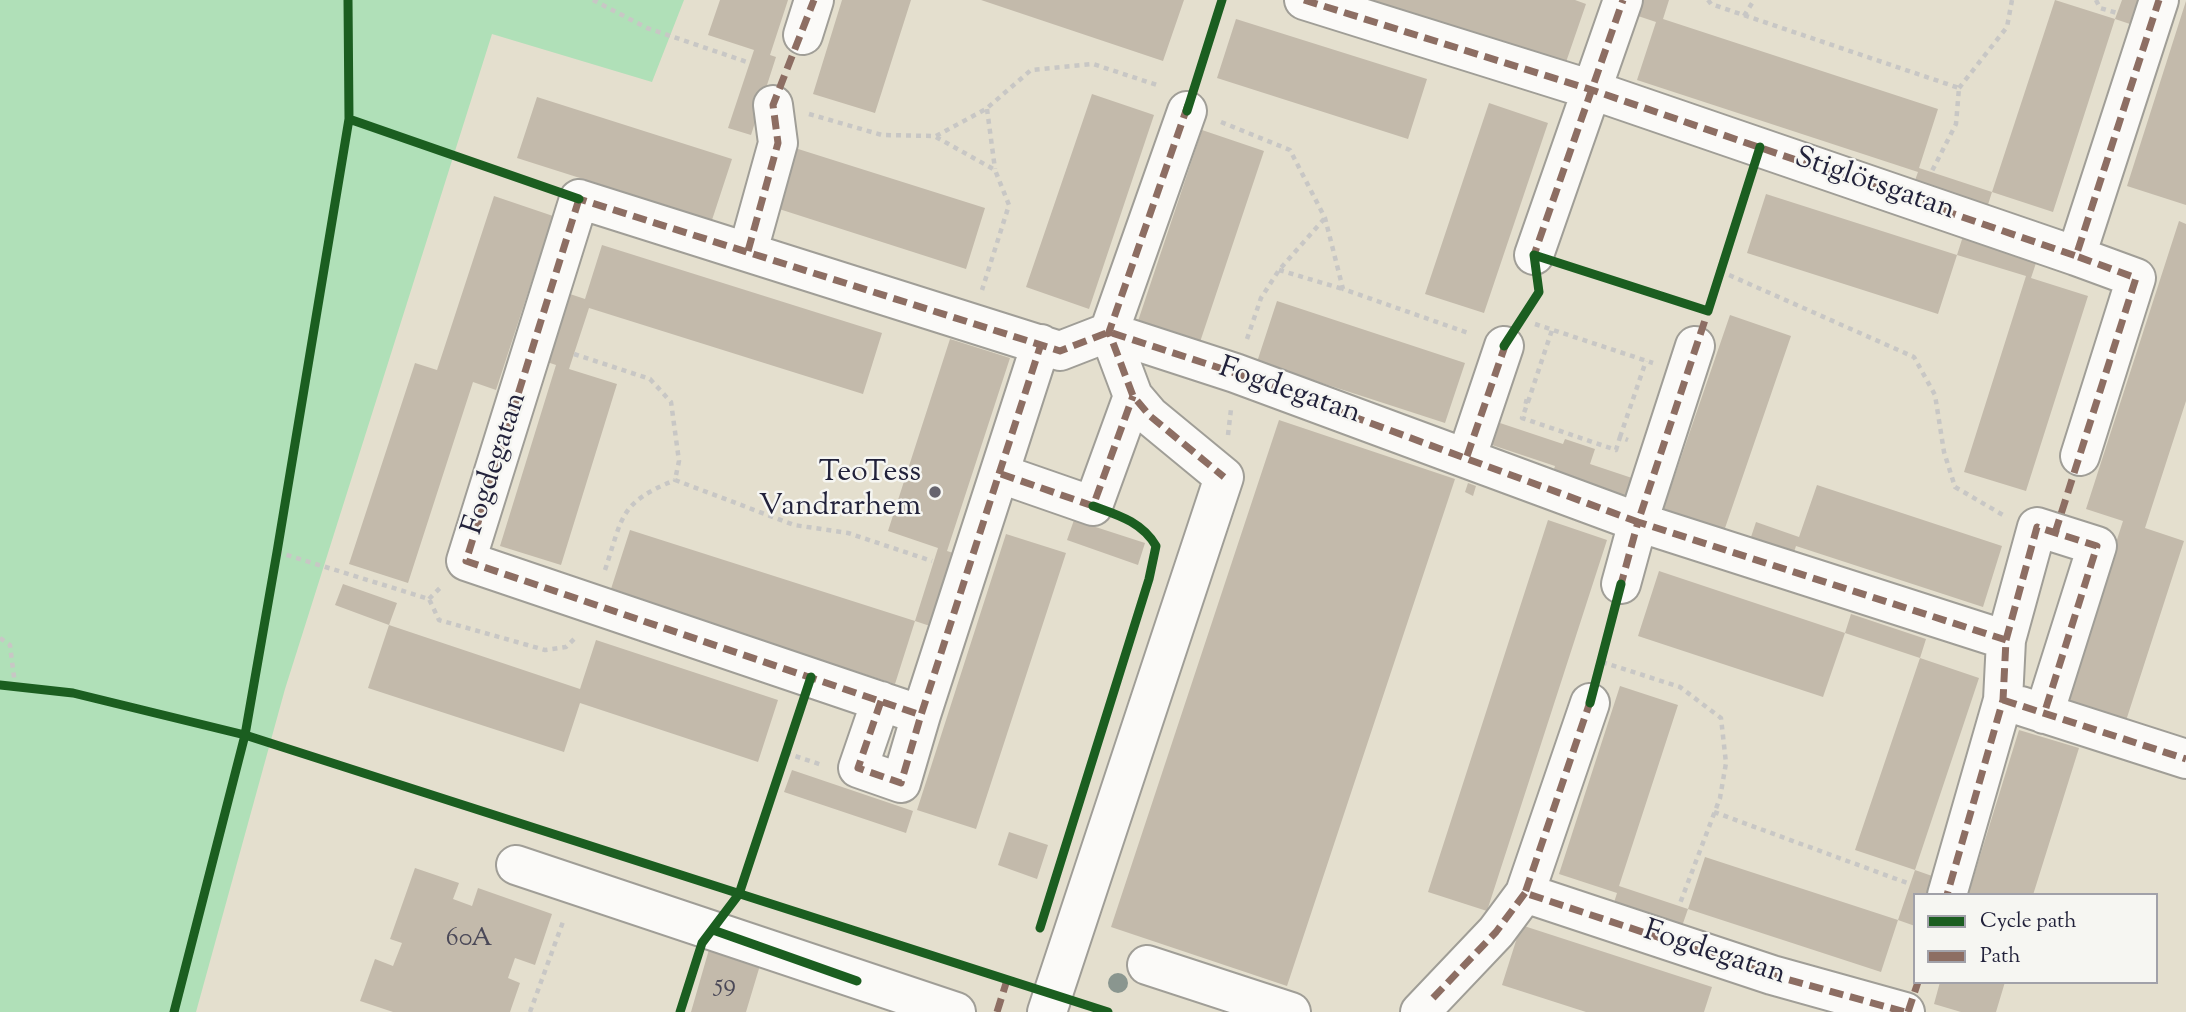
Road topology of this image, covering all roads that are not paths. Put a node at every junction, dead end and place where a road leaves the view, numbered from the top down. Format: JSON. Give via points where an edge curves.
{"nodes":[{"id":1,"x":1304,"y":0,"type":"edge"},
{"id":2,"x":1623,"y":0,"type":"edge"},
{"id":3,"x":2159,"y":0,"type":"edge"},
{"id":4,"x":1592,"y":90,"type":"junction"},
{"id":5,"x":1177,"y":99,"type":"road end"},
{"id":6,"x":773,"y":105,"type":"road end"},
{"id":7,"x":748,"y":251,"type":"junction"},
{"id":8,"x":1534,"y":255,"type":"dead end"},
{"id":9,"x":2076,"y":256,"type":"junction"},
{"id":10,"x":1110,"y":332,"type":"junction"},
{"id":11,"x":1518,"y":334,"type":"road end"},
{"id":12,"x":1041,"y":344,"type":"junction"},
{"id":13,"x":1691,"y":360,"type":"road end"},
{"id":14,"x":1133,"y":396,"type":"junction"},
{"id":15,"x":1467,"y":456,"type":"junction"},
{"id":16,"x":2080,"y":456,"type":"dead end"},
{"id":17,"x":1001,"y":474,"type":"junction"},
{"id":18,"x":1638,"y":522,"type":"junction"},
{"id":19,"x":1621,"y":584,"type":"dead end"},
{"id":20,"x":2006,"y":640,"type":"junction"},
{"id":21,"x":2003,"y":700,"type":"junction"},
{"id":22,"x":881,"y":701,"type":"junction"},
{"id":23,"x":1590,"y":703,"type":"dead end"},
{"id":24,"x":2044,"y":714,"type":"junction"},
{"id":25,"x":921,"y":715,"type":"junction"},
{"id":26,"x":2186,"y":759,"type":"edge"},
{"id":27,"x":516,"y":865,"type":"dead end"},
{"id":28,"x":1525,"y":893,"type":"junction"},
{"id":29,"x":1948,"y":893,"type":"edge"},
{"id":30,"x":1147,"y":965,"type":"dead end"},
{"id":31,"x":1916,"y":984,"type":"edge"},
{"id":32,"x":1427,"y":1005,"type":"edge"},
{"id":33,"x":956,"y":1012,"type":"edge"},
{"id":34,"x":1047,"y":1012,"type":"edge"},
{"id":35,"x":1291,"y":1012,"type":"edge"},
{"id":36,"x":1907,"y":1012,"type":"edge"}],
"edges":[{"from":1,"to":4,"type":"street","name":"Stiglötsgatan"},
{"from":2,"to":4,"type":"street"},
{"from":3,"to":9,"type":"street"},
{"from":4,"to":8,"type":"street"},
{"from":4,"to":9,"type":"street","name":"Stiglötsgatan"},
{"from":5,"to":10,"type":"street"},
{"from":6,"to":7,"type":"street","via":[[778,143]]},
{"from":7,"to":12,"type":"street","name":"Fogdegatan"},
{"from":7,"to":22,"type":"street","name":"Fogdegatan","via":[[579,199],[466,561]]},
{"from":9,"to":16,"type":"street","name":"Stiglötsgatan","via":[[2136,278]]},
{"from":10,"to":12,"type":"street","name":"Fogdegatan","via":[[1060,351]]},
{"from":10,"to":14,"type":"street"},
{"from":10,"to":15,"type":"street","name":"Fogdegatan"},
{"from":11,"to":15,"type":"street","via":[[1490,389]]},
{"from":12,"to":17,"type":"street"},
{"from":13,"to":18,"type":"street"},
{"from":14,"to":17,"type":"street","via":[[1093,506]]},
{"from":14,"to":34,"type":"street","via":[[1150,416],[1224,477]]},
{"from":15,"to":18,"type":"street","name":"Fogdegatan"},
{"from":17,"to":25,"type":"street"},
{"from":18,"to":19,"type":"street"},
{"from":18,"to":20,"type":"street","name":"Fogdegatan"},
{"from":20,"to":21,"type":"street"},
{"from":20,"to":24,"type":"street","via":[[2037,527],[2096,546]]},
{"from":21,"to":24,"type":"street"},
{"from":21,"to":29,"type":"street"},
{"from":22,"to":25,"type":"street","name":"Fogdegatan"},
{"from":22,"to":25,"type":"street","via":[[858,768],[869,772],[901,783]]},
{"from":23,"to":28,"type":"street"},
{"from":24,"to":26,"type":"street"},
{"from":27,"to":33,"type":"street"},
{"from":28,"to":32,"type":"street","via":[[1496,932]]},
{"from":28,"to":36,"type":"street","name":"Fogdegatan","via":[[1772,975]]},
{"from":30,"to":35,"type":"street"},
{"from":31,"to":36,"type":"street","name":"Fogdegatan"}]}
